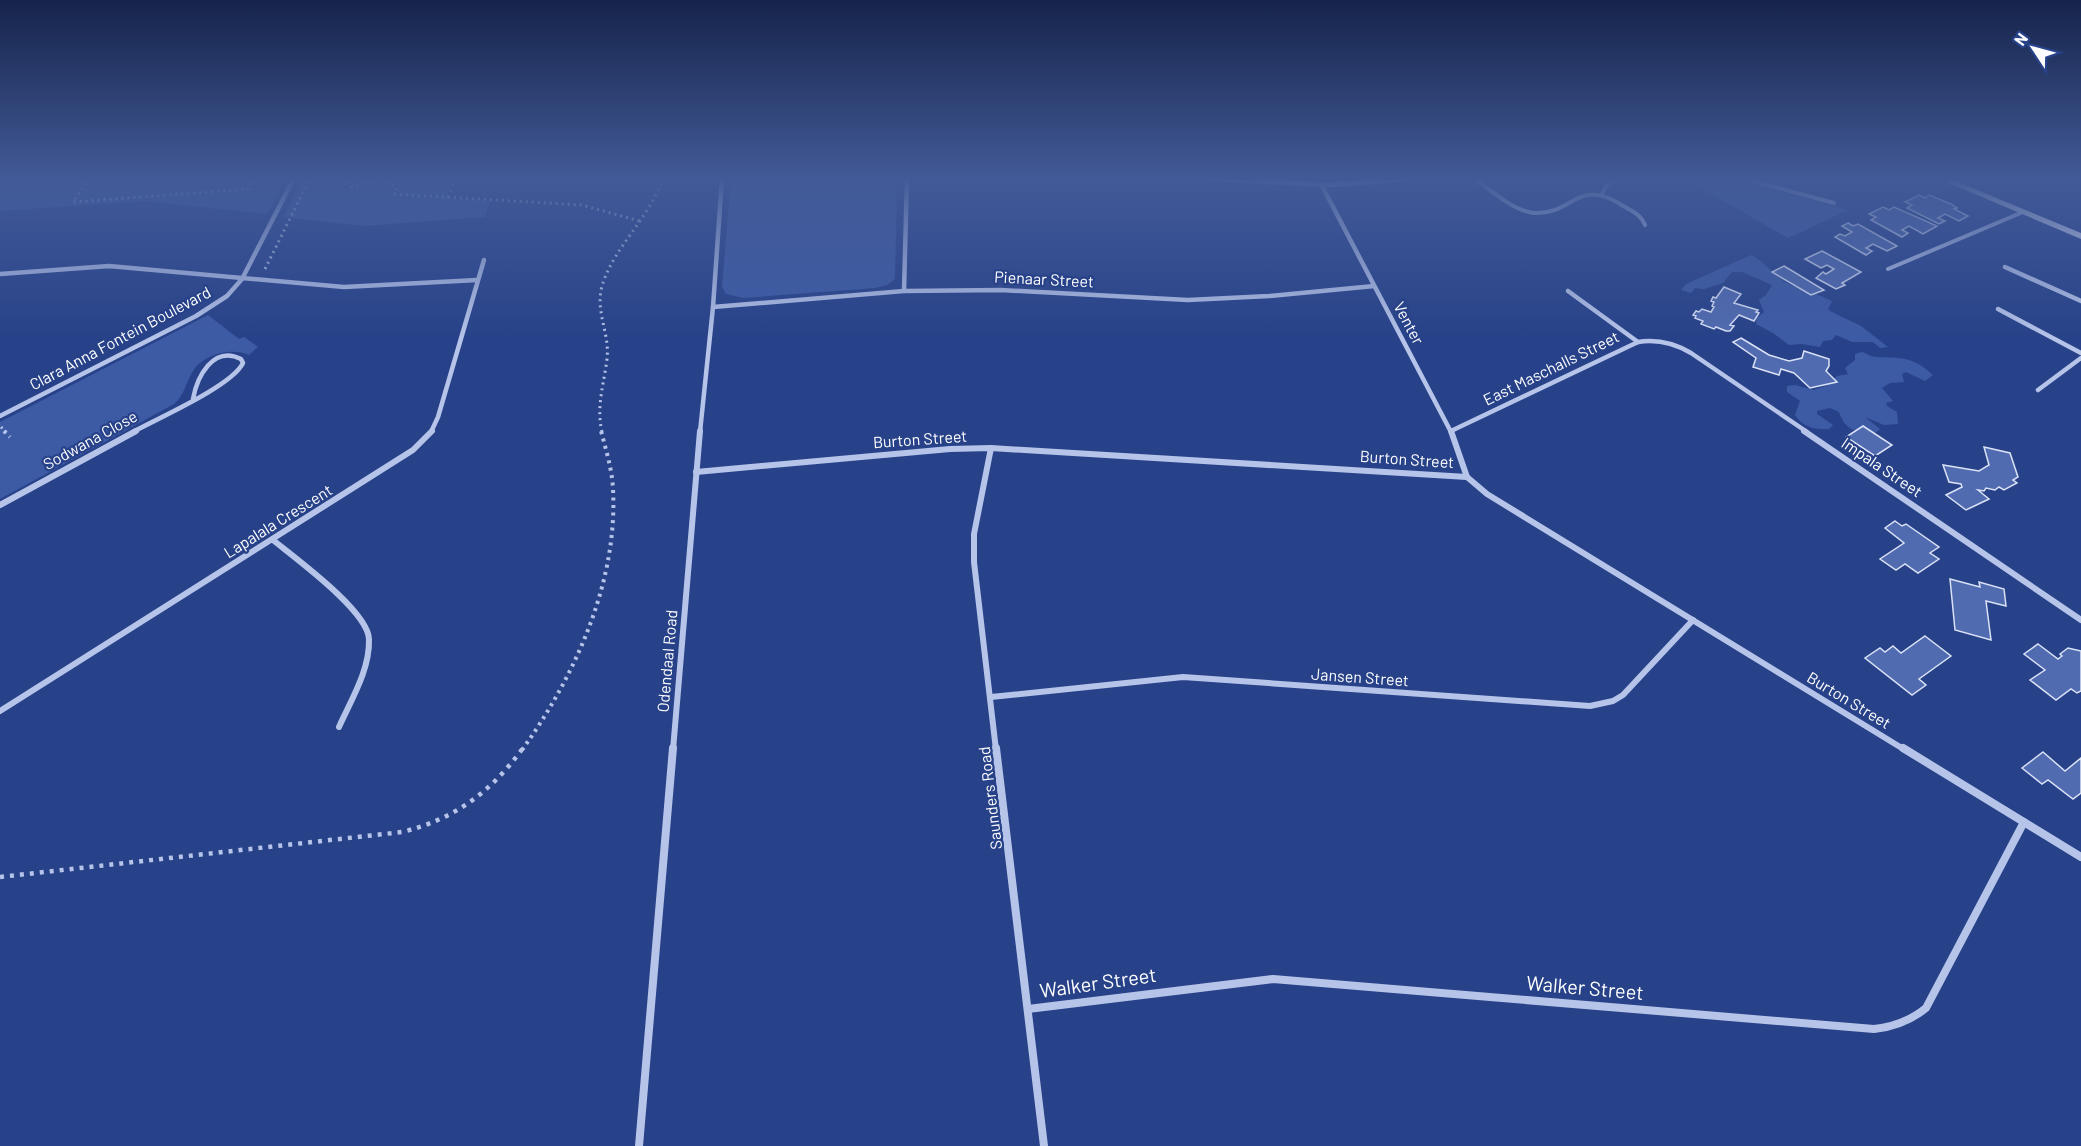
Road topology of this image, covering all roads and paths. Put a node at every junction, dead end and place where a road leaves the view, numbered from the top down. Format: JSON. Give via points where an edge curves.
{"nodes":[{"id":1,"x":266,"y":231,"type":"edge"},
{"id":2,"x":284,"y":231,"type":"edge"},
{"id":3,"x":636,"y":231,"type":"edge"},
{"id":4,"x":718,"y":231,"type":"edge"},
{"id":5,"x":906,"y":231,"type":"edge"},
{"id":6,"x":1346,"y":231,"type":"edge"},
{"id":7,"x":1977,"y":231,"type":"edge"},
{"id":8,"x":484,"y":261,"type":"dead end"},
{"id":9,"x":2005,"y":267,"type":"dead end"},
{"id":10,"x":1888,"y":269,"type":"dead end"},
{"id":11,"x":0,"y":274,"type":"edge"},
{"id":12,"x":242,"y":279,"type":"junction"},
{"id":13,"x":260,"y":280,"type":"junction"},
{"id":14,"x":477,"y":280,"type":"junction"},
{"id":15,"x":1374,"y":286,"type":"junction"},
{"id":16,"x":904,"y":291,"type":"junction"},
{"id":17,"x":1568,"y":291,"type":"dead end"},
{"id":18,"x":2081,"y":301,"type":"edge"},
{"id":19,"x":713,"y":307,"type":"junction"},
{"id":20,"x":1998,"y":309,"type":"dead end"},
{"id":21,"x":1638,"y":342,"type":"junction"},
{"id":22,"x":1664,"y":342,"type":"joint"},
{"id":23,"x":2081,"y":352,"type":"edge"},
{"id":24,"x":2081,"y":358,"type":"edge"},
{"id":25,"x":2038,"y":390,"type":"dead end"},
{"id":26,"x":193,"y":399,"type":"junction"},
{"id":27,"x":0,"y":416,"type":"edge"},
{"id":28,"x":0,"y":427,"type":"edge"},
{"id":29,"x":1451,"y":431,"type":"junction"},
{"id":30,"x":10,"y":436,"type":"dead end"},
{"id":31,"x":991,"y":448,"type":"junction"},
{"id":32,"x":696,"y":472,"type":"junction"},
{"id":33,"x":1467,"y":477,"type":"junction"},
{"id":34,"x":0,"y":505,"type":"edge"},
{"id":35,"x":273,"y":540,"type":"junction"},
{"id":36,"x":1693,"y":620,"type":"junction"},
{"id":37,"x":2081,"y":620,"type":"edge"},
{"id":38,"x":991,"y":697,"type":"junction"},
{"id":39,"x":0,"y":711,"type":"edge"},
{"id":40,"x":339,"y":727,"type":"dead end"},
{"id":41,"x":2024,"y":822,"type":"junction"},
{"id":42,"x":2081,"y":857,"type":"edge"},
{"id":43,"x":0,"y":877,"type":"edge"},
{"id":44,"x":1028,"y":1009,"type":"junction"},
{"id":45,"x":639,"y":1146,"type":"edge"},
{"id":46,"x":1044,"y":1146,"type":"edge"}],
"edges":[{"from":1,"to":12,"type":"street","name":"Clara Anna Fontein Boulevard"},
{"from":2,"to":13,"type":"path"},
{"from":3,"to":43,"type":"path","via":[[612,266],[599,301],[608,357],[599,420],[610,464],[613,502],[604,574],[582,643],[566,678],[522,753],[506,770],[448,817],[402,832]]},
{"from":4,"to":19,"type":"street","name":"Odendaal Road"},
{"from":5,"to":16,"type":"street"},
{"from":6,"to":15,"type":"street","name":"Venter"},
{"from":7,"to":10,"type":"lane"},
{"from":8,"to":14,"type":"street","name":"Lapalala Crescent"},
{"from":9,"to":18,"type":"street"},
{"from":11,"to":12,"type":"street","via":[[129,266]]},
{"from":12,"to":13,"type":"street"},
{"from":12,"to":27,"type":"street","name":"Clara Anna Fontein Boulevard","via":[[210,309]]},
{"from":13,"to":14,"type":"street","via":[[371,287]]},
{"from":14,"to":35,"type":"street","name":"Lapalala Crescent","via":[[431,432],[399,461]]},
{"from":15,"to":16,"type":"street","name":"Pienaar Street","via":[[1188,300],[1001,290]]},
{"from":15,"to":29,"type":"street","name":"Venter"},
{"from":16,"to":19,"type":"street","name":"Pienaar Street"},
{"from":17,"to":21,"type":"street"},
{"from":19,"to":32,"type":"street","name":"Odendaal Road"},
{"from":20,"to":23,"type":"street"},
{"from":21,"to":22,"type":"street","name":"East Maschalls Street"},
{"from":21,"to":29,"type":"street","name":"East Maschalls Street"},
{"from":22,"to":37,"type":"street","name":"Impala Street","via":[[1691,353]]},
{"from":24,"to":25,"type":"street"},
{"from":26,"to":26,"type":"street","name":"Sodwana Close","via":[[201,371],[209,363],[227,356],[241,359],[243,363],[237,373]]},
{"from":26,"to":34,"type":"street","name":"Sodwana Close"},
{"from":28,"to":30,"type":"path"},
{"from":29,"to":33,"type":"street","name":"Venter"},
{"from":31,"to":32,"type":"street","name":"Burton Street"},
{"from":31,"to":33,"type":"street","name":"Burton Street"},
{"from":31,"to":38,"type":"street","name":"Saunders Road","via":[[974,534],[974,562]]},
{"from":32,"to":45,"type":"street","name":"Odendaal Road"},
{"from":33,"to":36,"type":"street","name":"Burton Street","via":[[1487,494]]},
{"from":35,"to":39,"type":"street","name":"Lapalala Crescent"},
{"from":35,"to":40,"type":"street","via":[[366,624],[369,643],[365,660]]},
{"from":36,"to":38,"type":"street","name":"Jansen Street","via":[[1623,695],[1590,706],[1183,677]]},
{"from":36,"to":41,"type":"street","name":"Burton Street"},
{"from":38,"to":44,"type":"street","name":"Saunders Road"},
{"from":41,"to":42,"type":"street","name":"Burton Street"},
{"from":41,"to":44,"type":"street","name":"Walker Street","via":[[1929,1002],[1916,1017],[1895,1026],[1874,1029],[1281,980],[1230,982]]},
{"from":44,"to":46,"type":"street","name":"Saunders Road"}]}
